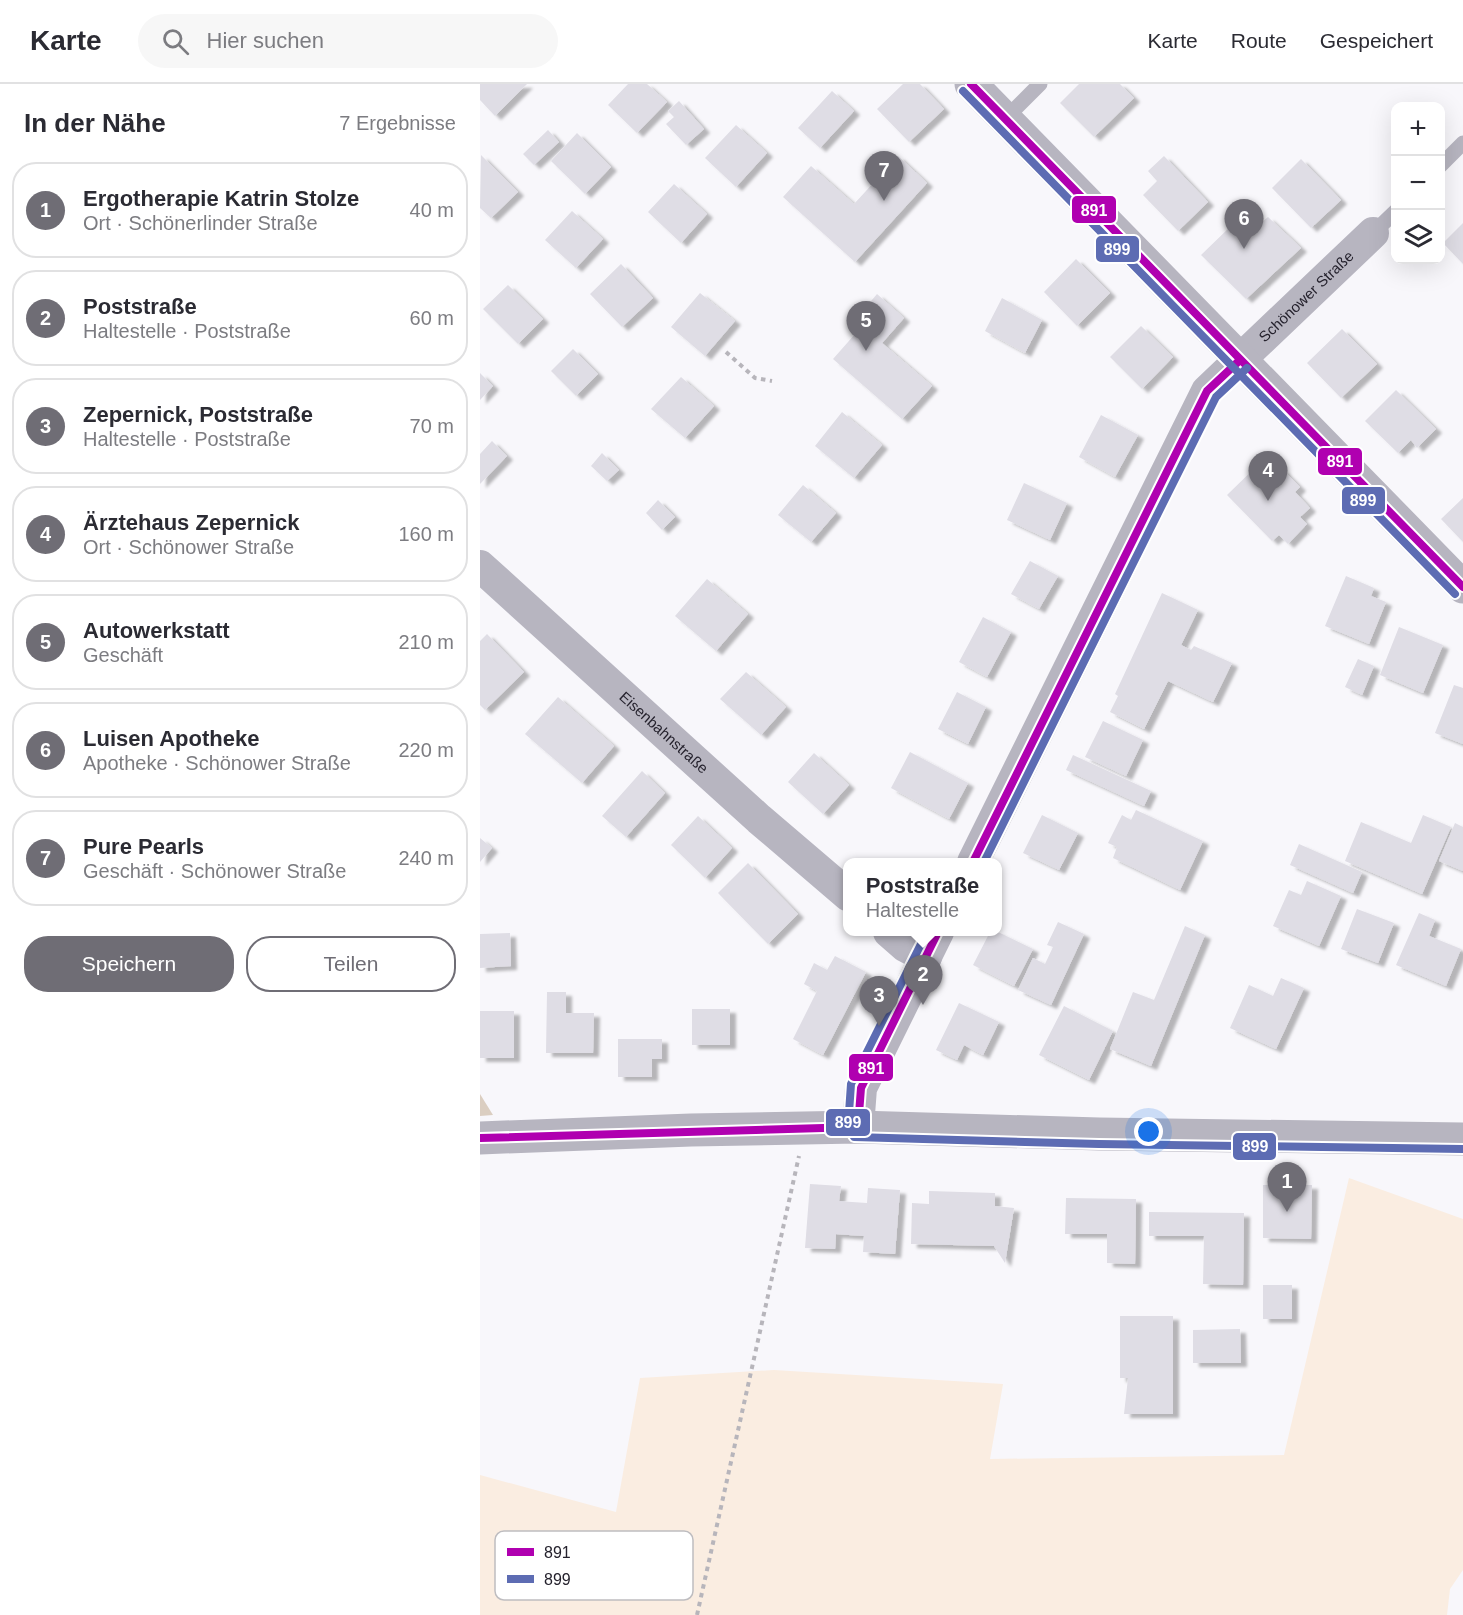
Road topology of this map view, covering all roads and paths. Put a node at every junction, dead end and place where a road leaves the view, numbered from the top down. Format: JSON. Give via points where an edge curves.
{"nodes":[{"id":1,"x":971,"y":84,"type":"edge"},
{"id":2,"x":1040,"y":84,"type":"edge"},
{"id":3,"x":1005,"y":119,"type":"junction"},
{"id":4,"x":1463,"y":143,"type":"edge"},
{"id":5,"x":1445,"y":161,"type":"edge"},
{"id":6,"x":1391,"y":215,"type":"edge"},
{"id":7,"x":1373,"y":233,"type":"joint"},
{"id":8,"x":726,"y":352,"type":"dead end"},
{"id":9,"x":1240,"y":360,"type":"junction"},
{"id":10,"x":772,"y":381,"type":"dead end"},
{"id":11,"x":480,"y":566,"type":"edge"},
{"id":12,"x":1463,"y":587,"type":"edge"},
{"id":13,"x":975,"y":858,"type":"edge"},
{"id":14,"x":843,"y":891,"type":"edge"},
{"id":15,"x":893,"y":936,"type":"edge"},
{"id":16,"x":932,"y":944,"type":"edge"},
{"id":17,"x":858,"y":1127,"type":"junction"},
{"id":18,"x":480,"y":1138,"type":"edge"},
{"id":19,"x":1463,"y":1139,"type":"edge"},
{"id":20,"x":801,"y":1147,"type":"dead end"},
{"id":21,"x":697,"y":1615,"type":"edge"}],
"edges":[{"from":1,"to":3,"type":"street"},
{"from":2,"to":3,"type":"lane"},
{"from":3,"to":9,"type":"street"},
{"from":4,"to":5,"type":"lane"},
{"from":6,"to":7,"type":"lane"},
{"from":7,"to":9,"type":"street","name":"Schönower Straße"},
{"from":8,"to":10,"type":"path","via":[[755,378]]},
{"from":9,"to":12,"type":"street"},
{"from":9,"to":13,"type":"street","name":"Schönower Straße","via":[[1207,391]]},
{"from":11,"to":14,"type":"street","name":"Eisenbahnstraße"},
{"from":15,"to":16,"type":"street","via":[[905,946]]},
{"from":16,"to":17,"type":"street","via":[[861,1088]]},
{"from":17,"to":18,"type":"street"},
{"from":17,"to":19,"type":"street"},
{"from":20,"to":21,"type":"path"}]}
